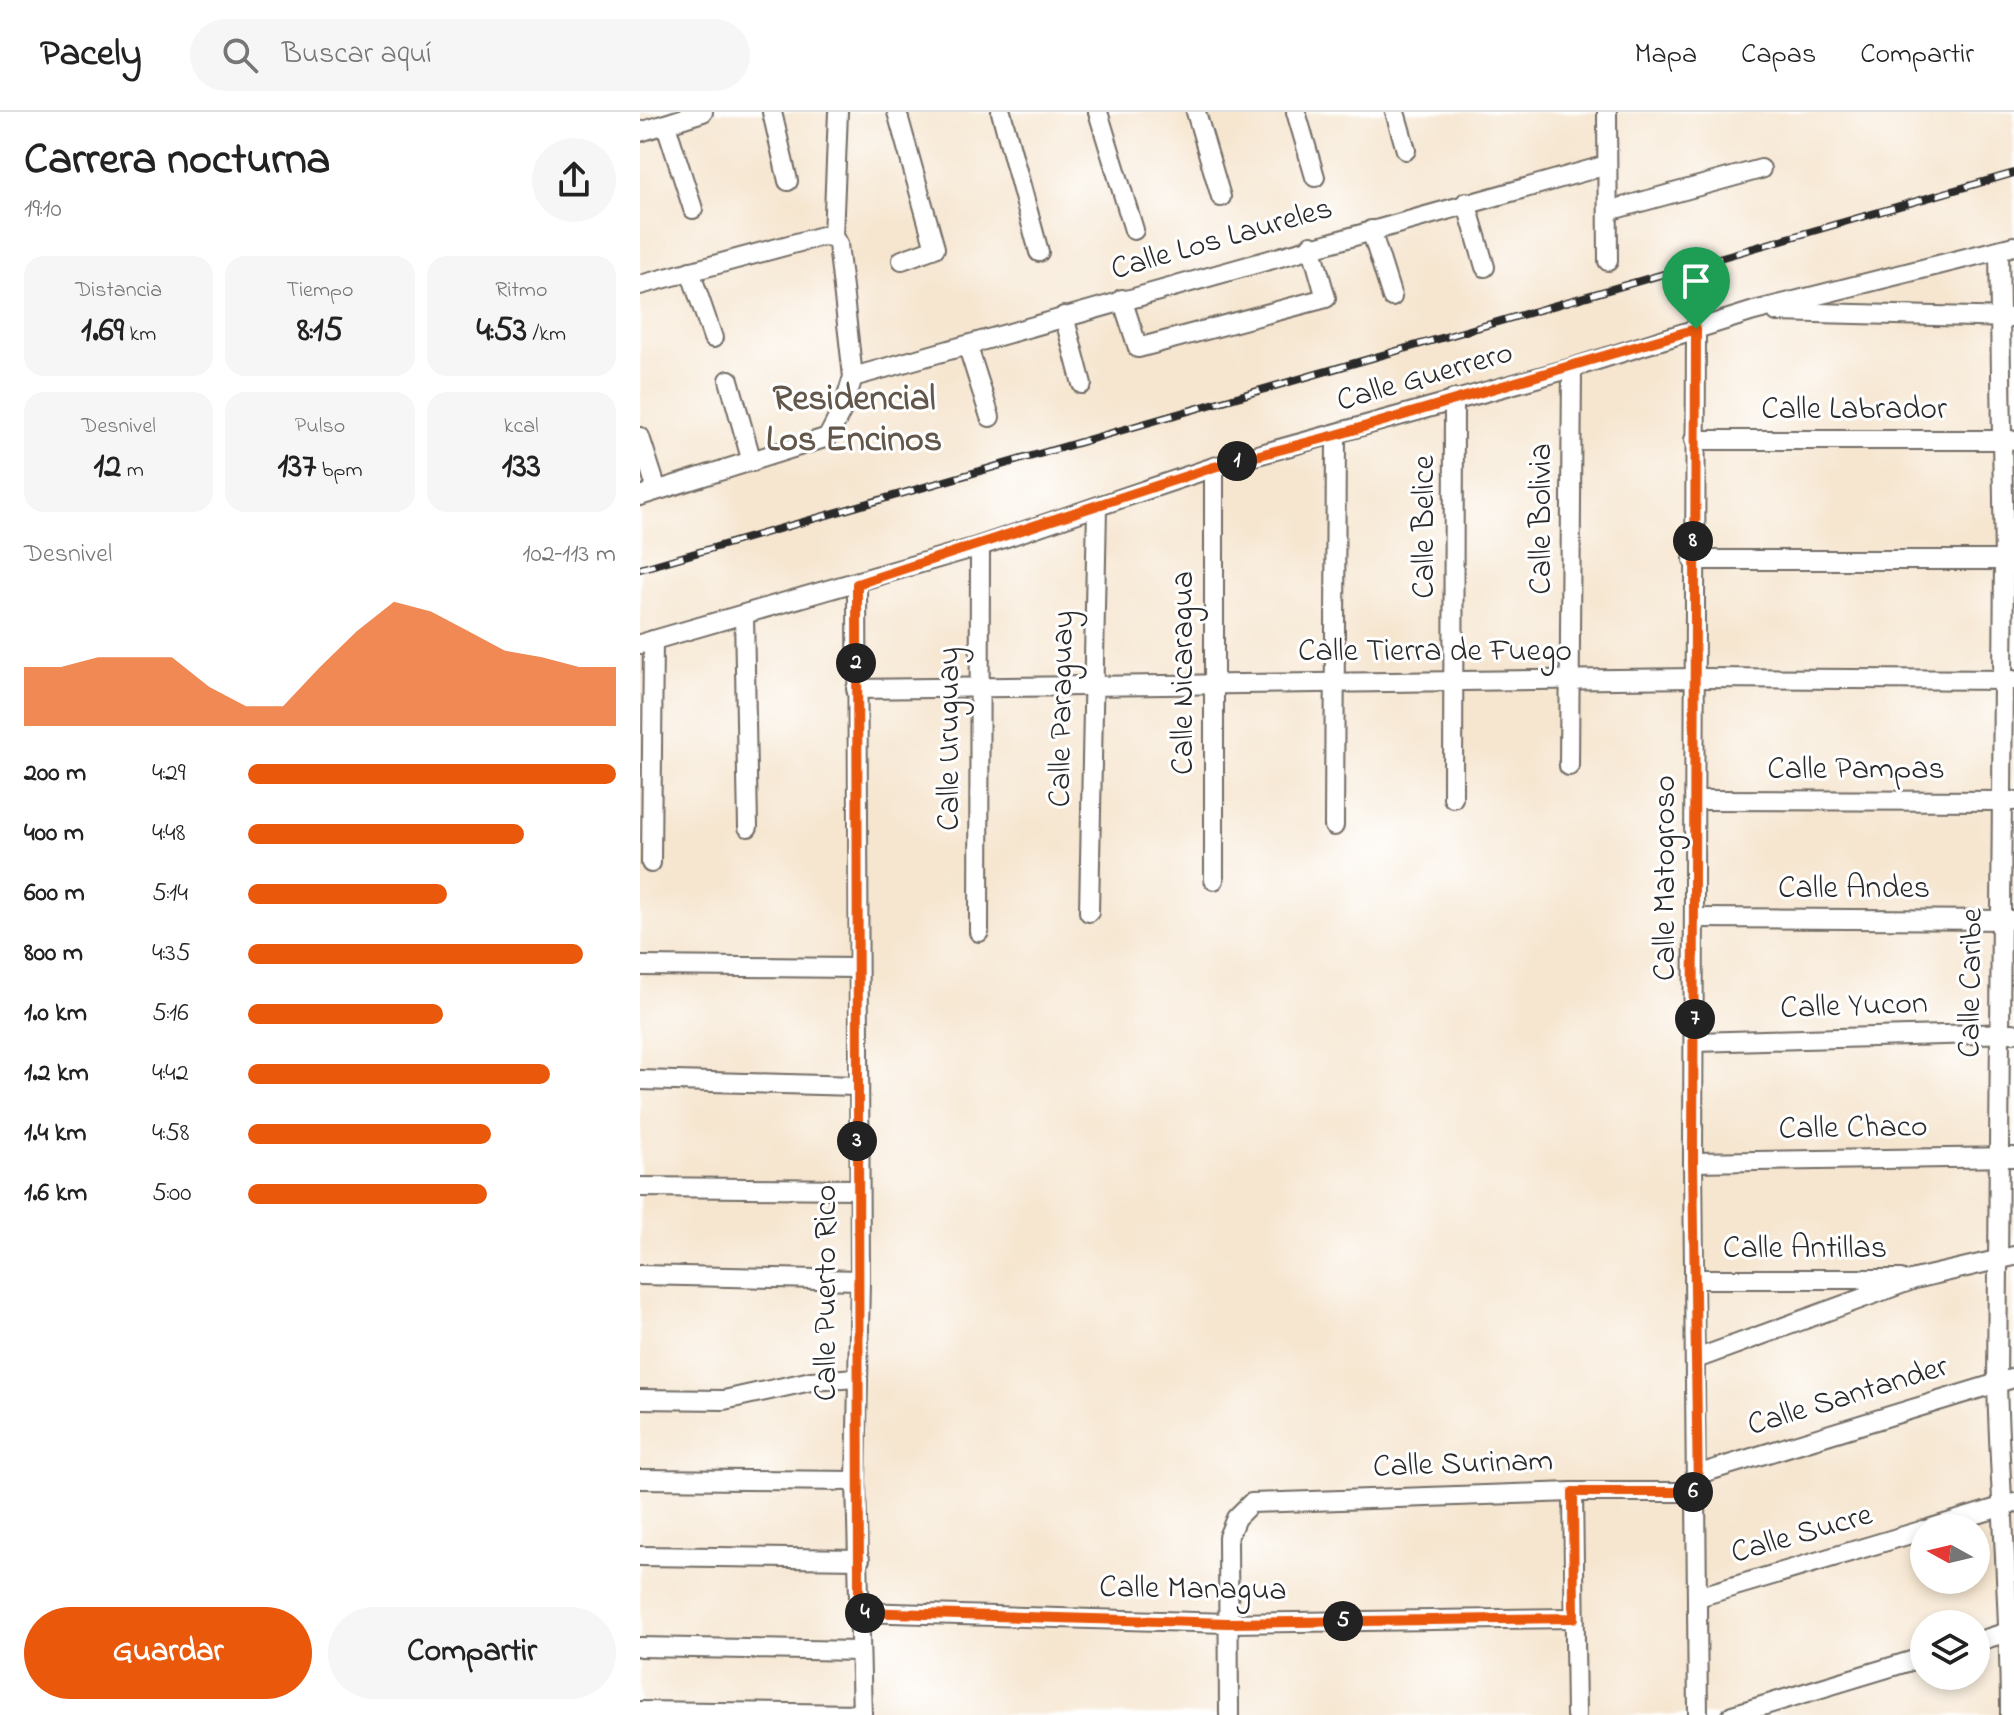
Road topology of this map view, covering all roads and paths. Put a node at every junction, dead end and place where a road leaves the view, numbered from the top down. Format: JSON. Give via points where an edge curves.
{"nodes":[{"id":1,"x":703,"y":112,"type":"edge"},
{"id":2,"x":772,"y":112,"type":"edge"},
{"id":3,"x":838,"y":112,"type":"edge"},
{"id":4,"x":897,"y":112,"type":"edge"},
{"id":5,"x":1001,"y":112,"type":"edge"},
{"id":6,"x":1098,"y":112,"type":"edge"},
{"id":7,"x":1196,"y":112,"type":"edge"},
{"id":8,"x":1296,"y":112,"type":"edge"},
{"id":9,"x":1395,"y":112,"type":"edge"},
{"id":10,"x":1607,"y":112,"type":"edge"},
{"id":11,"x":666,"y":125,"type":"junction"},
{"id":12,"x":640,"y":132,"type":"edge"},
{"id":13,"x":1406,"y":150,"type":"dead end"},
{"id":14,"x":1607,"y":165,"type":"junction"},
{"id":15,"x":1761,"y":169,"type":"dead end"},
{"id":16,"x":1315,"y":177,"type":"dead end"},
{"id":17,"x":788,"y":181,"type":"dead end"},
{"id":18,"x":1221,"y":197,"type":"dead end"},
{"id":19,"x":1466,"y":202,"type":"junction"},
{"id":20,"x":693,"y":209,"type":"dead end"},
{"id":21,"x":1608,"y":211,"type":"junction"},
{"id":22,"x":1134,"y":230,"type":"dead end"},
{"id":23,"x":1371,"y":230,"type":"junction"},
{"id":24,"x":828,"y":237,"type":"junction"},
{"id":25,"x":1311,"y":245,"type":"junction"},
{"id":26,"x":2006,"y":248,"type":"edge"},
{"id":27,"x":1039,"y":252,"type":"dead end"},
{"id":28,"x":902,"y":260,"type":"dead end"},
{"id":29,"x":1608,"y":261,"type":"dead end"},
{"id":30,"x":1485,"y":267,"type":"dead end"},
{"id":31,"x":690,"y":271,"type":"junction"},
{"id":32,"x":640,"y":285,"type":"edge"},
{"id":33,"x":1392,"y":297,"type":"dead end"},
{"id":34,"x":1122,"y":299,"type":"junction"},
{"id":35,"x":1754,"y":311,"type":"junction"},
{"id":36,"x":1064,"y":316,"type":"junction"},
{"id":37,"x":2008,"y":318,"type":"edge"},
{"id":38,"x":1696,"y":329,"type":"junction"},
{"id":39,"x":713,"y":338,"type":"dead end"},
{"id":40,"x":968,"y":347,"type":"junction"},
{"id":41,"x":1572,"y":368,"type":"junction"},
{"id":42,"x":853,"y":377,"type":"junction"},
{"id":43,"x":729,"y":380,"type":"dead end"},
{"id":44,"x":1082,"y":384,"type":"dead end"},
{"id":45,"x":1454,"y":399,"type":"junction"},
{"id":46,"x":990,"y":417,"type":"dead end"},
{"id":47,"x":1336,"y":435,"type":"junction"},
{"id":48,"x":640,"y":437,"type":"edge"},
{"id":49,"x":1694,"y":440,"type":"junction"},
{"id":50,"x":2008,"y":440,"type":"edge"},
{"id":51,"x":752,"y":462,"type":"junction"},
{"id":52,"x":1214,"y":467,"type":"junction"},
{"id":53,"x":648,"y":493,"type":"edge"},
{"id":54,"x":1097,"y":507,"type":"junction"},
{"id":55,"x":980,"y":546,"type":"junction"},
{"id":56,"x":1693,"y":560,"type":"junction"},
{"id":57,"x":2009,"y":560,"type":"edge"},
{"id":58,"x":857,"y":584,"type":"junction"},
{"id":59,"x":744,"y":615,"type":"junction"},
{"id":60,"x":647,"y":642,"type":"edge"},
{"id":61,"x":1696,"y":678,"type":"junction"},
{"id":62,"x":2008,"y":680,"type":"edge"},
{"id":63,"x":1456,"y":682,"type":"junction"},
{"id":64,"x":1572,"y":682,"type":"junction"},
{"id":65,"x":1332,"y":683,"type":"junction"},
{"id":66,"x":1214,"y":684,"type":"junction"},
{"id":67,"x":1093,"y":686,"type":"junction"},
{"id":68,"x":980,"y":687,"type":"junction"},
{"id":69,"x":856,"y":689,"type":"junction"},
{"id":70,"x":1569,"y":766,"type":"dead end"},
{"id":71,"x":1453,"y":798,"type":"dead end"},
{"id":72,"x":1697,"y":800,"type":"junction"},
{"id":73,"x":2009,"y":801,"type":"edge"},
{"id":74,"x":1334,"y":826,"type":"dead end"},
{"id":75,"x":748,"y":827,"type":"dead end"},
{"id":76,"x":651,"y":863,"type":"dead end"},
{"id":77,"x":1214,"y":880,"type":"dead end"},
{"id":78,"x":1089,"y":912,"type":"dead end"},
{"id":79,"x":1695,"y":918,"type":"junction"},
{"id":80,"x":2009,"y":920,"type":"edge"},
{"id":81,"x":979,"y":932,"type":"dead end"},
{"id":82,"x":640,"y":966,"type":"edge"},
{"id":83,"x":857,"y":968,"type":"junction"},
{"id":84,"x":2008,"y":1032,"type":"edge"},
{"id":85,"x":1696,"y":1042,"type":"junction"},
{"id":86,"x":640,"y":1080,"type":"edge"},
{"id":87,"x":857,"y":1086,"type":"junction"},
{"id":88,"x":2007,"y":1157,"type":"edge"},
{"id":89,"x":1693,"y":1162,"type":"junction"},
{"id":90,"x":640,"y":1187,"type":"edge"},
{"id":91,"x":857,"y":1189,"type":"junction"},
{"id":92,"x":2005,"y":1258,"type":"edge"},
{"id":93,"x":640,"y":1275,"type":"edge"},
{"id":94,"x":1696,"y":1279,"type":"junction"},
{"id":95,"x":1915,"y":1279,"type":"junction"},
{"id":96,"x":860,"y":1280,"type":"junction"},
{"id":97,"x":1696,"y":1359,"type":"junction"},
{"id":98,"x":858,"y":1378,"type":"junction"},
{"id":99,"x":2005,"y":1380,"type":"edge"},
{"id":100,"x":640,"y":1399,"type":"edge"},
{"id":101,"x":640,"y":1479,"type":"edge"},
{"id":102,"x":856,"y":1481,"type":"junction"},
{"id":103,"x":1698,"y":1483,"type":"junction"},
{"id":104,"x":1573,"y":1492,"type":"junction"},
{"id":105,"x":2007,"y":1505,"type":"edge"},
{"id":106,"x":1977,"y":1514,"type":"edge"},
{"id":107,"x":1910,"y":1534,"type":"edge"},
{"id":108,"x":640,"y":1556,"type":"edge"},
{"id":109,"x":860,"y":1559,"type":"junction"},
{"id":110,"x":1698,"y":1597,"type":"junction"},
{"id":111,"x":859,"y":1612,"type":"junction"},
{"id":112,"x":1574,"y":1618,"type":"junction"},
{"id":113,"x":1228,"y":1623,"type":"junction"},
{"id":114,"x":2012,"y":1631,"type":"edge"},
{"id":115,"x":1990,"y":1638,"type":"edge"},
{"id":116,"x":640,"y":1647,"type":"edge"},
{"id":117,"x":858,"y":1651,"type":"junction"},
{"id":118,"x":1910,"y":1661,"type":"edge"},
{"id":119,"x":640,"y":1711,"type":"edge"},
{"id":120,"x":862,"y":1715,"type":"edge"},
{"id":121,"x":1229,"y":1715,"type":"edge"},
{"id":122,"x":1576,"y":1715,"type":"edge"},
{"id":123,"x":1698,"y":1715,"type":"edge"},
{"id":124,"x":1732,"y":1715,"type":"edge"},
{"id":125,"x":2010,"y":1715,"type":"edge"}],
"edges":[{"from":1,"to":11,"type":"street"},
{"from":2,"to":17,"type":"street"},
{"from":3,"to":24,"type":"street"},
{"from":4,"to":28,"type":"street","via":[[935,248]]},
{"from":5,"to":27,"type":"street"},
{"from":6,"to":22,"type":"street"},
{"from":7,"to":18,"type":"street"},
{"from":8,"to":16,"type":"street"},
{"from":9,"to":13,"type":"street"},
{"from":10,"to":14,"type":"street"},
{"from":11,"to":12,"type":"street"},
{"from":11,"to":20,"type":"street"},
{"from":14,"to":19,"type":"street","name":"Calle Los Laureles"},
{"from":14,"to":21,"type":"street"},
{"from":15,"to":21,"type":"street"},
{"from":19,"to":23,"type":"street","name":"Calle Los Laureles"},
{"from":19,"to":30,"type":"street"},
{"from":21,"to":29,"type":"street"},
{"from":23,"to":25,"type":"street","name":"Calle Los Laureles"},
{"from":23,"to":33,"type":"street"},
{"from":24,"to":31,"type":"street"},
{"from":24,"to":42,"type":"street","via":[[838,244]]},
{"from":25,"to":34,"type":"street","name":"Calle Los Laureles"},
{"from":25,"to":34,"type":"street","via":[[1326,298],[1138,348]]},
{"from":26,"to":35,"type":"street","name":"Calle Guerrero"},
{"from":26,"to":37,"type":"street","name":"Calle Caribe"},
{"from":31,"to":32,"type":"street"},
{"from":31,"to":39,"type":"street"},
{"from":34,"to":36,"type":"street","name":"Calle Los Laureles"},
{"from":35,"to":37,"type":"street"},
{"from":35,"to":38,"type":"street","name":"Calle Guerrero"},
{"from":36,"to":40,"type":"street","name":"Calle Los Laureles"},
{"from":36,"to":44,"type":"street"},
{"from":37,"to":50,"type":"street","name":"Calle Caribe"},
{"from":38,"to":41,"type":"street","name":"Calle Guerrero"},
{"from":38,"to":49,"type":"street","name":"Calle Matogroso"},
{"from":40,"to":42,"type":"street","name":"Calle Los Laureles"},
{"from":40,"to":46,"type":"street"},
{"from":41,"to":45,"type":"street","name":"Calle Guerrero"},
{"from":41,"to":64,"type":"street","name":"Calle Bolivia"},
{"from":42,"to":51,"type":"street","via":[[828,437]]},
{"from":43,"to":51,"type":"street"},
{"from":45,"to":47,"type":"street","name":"Calle Guerrero"},
{"from":45,"to":63,"type":"street","name":"Calle Belice"},
{"from":47,"to":52,"type":"street","name":"Calle Guerrero"},
{"from":47,"to":65,"type":"street"},
{"from":48,"to":53,"type":"street"},
{"from":49,"to":50,"type":"street","name":"Calle Labrador"},
{"from":49,"to":56,"type":"street","name":"Calle Matogroso"},
{"from":50,"to":57,"type":"street","name":"Calle Caribe"},
{"from":51,"to":53,"type":"street"},
{"from":52,"to":54,"type":"street","name":"Calle Guerrero"},
{"from":52,"to":66,"type":"street","name":"Calle Nicaragua"},
{"from":54,"to":55,"type":"street","name":"Calle Guerrero"},
{"from":54,"to":67,"type":"street","name":"Calle Paraguay"},
{"from":55,"to":58,"type":"street","name":"Calle Guerrero"},
{"from":55,"to":68,"type":"street","name":"Calle Uruguay"},
{"from":56,"to":57,"type":"street"},
{"from":56,"to":61,"type":"street","name":"Calle Matogroso"},
{"from":57,"to":62,"type":"street","name":"Calle Caribe"},
{"from":58,"to":59,"type":"street","name":"Calle Guerrero"},
{"from":58,"to":69,"type":"street","name":"Calle Puerto Rico"},
{"from":59,"to":60,"type":"street","name":"Calle Guerrero"},
{"from":59,"to":75,"type":"street"},
{"from":60,"to":76,"type":"street"},
{"from":61,"to":62,"type":"street","name":"Calle Tierra de Fuego"},
{"from":61,"to":64,"type":"street","name":"Calle Tierra de Fuego"},
{"from":61,"to":72,"type":"street","name":"Calle Matogroso"},
{"from":62,"to":73,"type":"street","name":"Calle Caribe"},
{"from":63,"to":64,"type":"street","name":"Calle Tierra de Fuego"},
{"from":63,"to":65,"type":"street","name":"Calle Tierra de Fuego"},
{"from":63,"to":71,"type":"street","name":"Calle Belice"},
{"from":64,"to":70,"type":"street","name":"Calle Bolivia"},
{"from":65,"to":66,"type":"street","name":"Calle Tierra de Fuego"},
{"from":65,"to":74,"type":"street"},
{"from":66,"to":67,"type":"street","name":"Calle Tierra de Fuego"},
{"from":66,"to":77,"type":"street","name":"Calle Nicaragua"},
{"from":67,"to":68,"type":"street","name":"Calle Tierra de Fuego"},
{"from":67,"to":78,"type":"street","name":"Calle Paraguay"},
{"from":68,"to":69,"type":"street","name":"Calle Tierra de Fuego"},
{"from":68,"to":81,"type":"street","name":"Calle Uruguay"},
{"from":69,"to":83,"type":"street","name":"Calle Puerto Rico"},
{"from":72,"to":73,"type":"street","name":"Calle Pampas"},
{"from":72,"to":79,"type":"street","name":"Calle Matogroso"},
{"from":73,"to":80,"type":"street","name":"Calle Caribe"},
{"from":79,"to":80,"type":"street","name":"Calle Andes"},
{"from":79,"to":85,"type":"street","name":"Calle Matogroso"},
{"from":80,"to":84,"type":"street","name":"Calle Caribe"},
{"from":82,"to":83,"type":"street"},
{"from":83,"to":87,"type":"street","name":"Calle Puerto Rico"},
{"from":84,"to":85,"type":"street","name":"Calle Yucon"},
{"from":84,"to":88,"type":"street","name":"Calle Caribe"},
{"from":85,"to":89,"type":"street","name":"Calle Matogroso"},
{"from":86,"to":87,"type":"street"},
{"from":87,"to":91,"type":"street","name":"Calle Puerto Rico"},
{"from":88,"to":89,"type":"street","name":"Calle Chaco"},
{"from":88,"to":92,"type":"street","name":"Calle Caribe"},
{"from":89,"to":94,"type":"street","name":"Calle Matogroso"},
{"from":90,"to":91,"type":"street"},
{"from":91,"to":96,"type":"street","name":"Calle Puerto Rico"},
{"from":92,"to":95,"type":"street","name":"Calle Antillas"},
{"from":92,"to":99,"type":"street","name":"Calle Caribe"},
{"from":93,"to":96,"type":"street"},
{"from":94,"to":95,"type":"street","name":"Calle Antillas"},
{"from":94,"to":97,"type":"street","name":"Calle Matogroso"},
{"from":95,"to":97,"type":"street","name":"Calle Antillas"},
{"from":96,"to":98,"type":"street","name":"Calle Puerto Rico"},
{"from":97,"to":103,"type":"street","name":"Calle Matogroso"},
{"from":98,"to":100,"type":"street","via":[[811,1381],[724,1400]]},
{"from":98,"to":102,"type":"street","name":"Calle Puerto Rico"},
{"from":99,"to":103,"type":"street","name":"Calle Santander"},
{"from":99,"to":105,"type":"street","name":"Calle Caribe"},
{"from":101,"to":102,"type":"street"},
{"from":102,"to":109,"type":"street","name":"Calle Puerto Rico"},
{"from":103,"to":104,"type":"street","name":"Calle Surinam"},
{"from":103,"to":110,"type":"street","name":"Calle Matogroso"},
{"from":104,"to":112,"type":"street"},
{"from":104,"to":113,"type":"street","name":"Calle Surinam","via":[[1251,1503],[1236,1518],[1228,1537]]},
{"from":105,"to":106,"type":"street"},
{"from":105,"to":114,"type":"street","name":"Calle Caribe"},
{"from":107,"to":110,"type":"street","name":"Calle Sucre"},
{"from":108,"to":109,"type":"street"},
{"from":109,"to":111,"type":"street","name":"Calle Puerto Rico"},
{"from":110,"to":123,"type":"street","name":"Calle Matogroso"},
{"from":111,"to":113,"type":"street","name":"Calle Managua"},
{"from":111,"to":117,"type":"street","name":"Calle Puerto Rico"},
{"from":112,"to":113,"type":"street","name":"Calle Managua"},
{"from":112,"to":122,"type":"street"},
{"from":113,"to":121,"type":"street"},
{"from":114,"to":115,"type":"street"},
{"from":114,"to":125,"type":"street","name":"Calle Caribe"},
{"from":116,"to":117,"type":"street"},
{"from":117,"to":120,"type":"street","name":"Calle Puerto Rico"},
{"from":118,"to":124,"type":"street"},
{"from":119,"to":120,"type":"street"}]}
